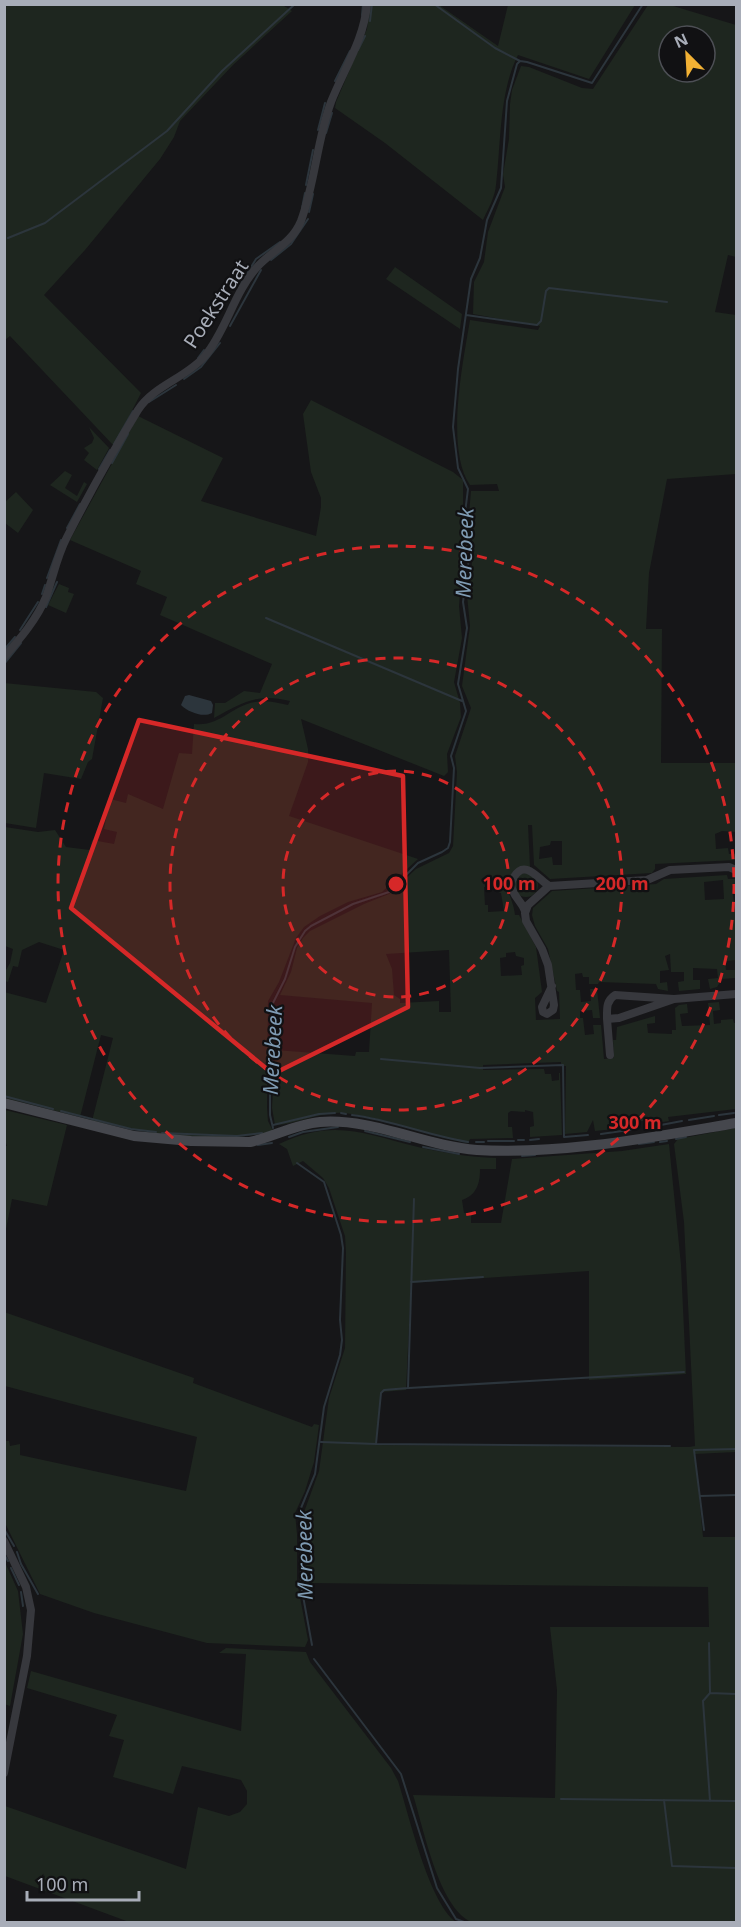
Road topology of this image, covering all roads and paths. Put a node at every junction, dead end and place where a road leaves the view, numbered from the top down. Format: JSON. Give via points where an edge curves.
{"nodes":[{"id":1,"x":367,"y":4,"type":"edge"},
{"id":2,"x":4,"y":657,"type":"edge"},
{"id":3,"x":736,"y":870,"type":"edge"},
{"id":4,"x":549,"y":886,"type":"junction"},
{"id":5,"x":525,"y":913,"type":"junction"},
{"id":6,"x":552,"y":987,"type":"dead end"},
{"id":7,"x":736,"y":994,"type":"edge"},
{"id":8,"x":674,"y":999,"type":"junction"},
{"id":9,"x":607,"y":1019,"type":"junction"},
{"id":10,"x":610,"y":1055,"type":"dead end"},
{"id":11,"x":4,"y":1104,"type":"edge"},
{"id":12,"x":736,"y":1123,"type":"edge"},
{"id":13,"x":4,"y":1541,"type":"edge"},
{"id":14,"x":4,"y":1773,"type":"edge"}],
"edges":[{"from":1,"to":2,"type":"street","name":"Poekstraat","via":[[360,38],[331,103],[297,229],[249,278],[204,357],[141,405],[66,538],[38,612]]},
{"from":3,"to":4,"type":"street","via":[[670,870],[647,880]]},
{"from":4,"to":5,"type":"street","via":[[528,905]]},
{"from":4,"to":5,"type":"street","via":[[531,870],[514,877],[512,890]]},
{"from":5,"to":6,"type":"street","via":[[548,965]]},
{"from":7,"to":8,"type":"street"},
{"from":8,"to":9,"type":"street"},
{"from":8,"to":9,"type":"street","via":[[615,995],[606,1005]]},
{"from":9,"to":10,"type":"street"},
{"from":11,"to":12,"type":"main road","via":[[152,1138],[250,1142],[304,1125],[336,1122],[478,1150],[595,1144]]},
{"from":13,"to":14,"type":"street","via":[[31,1605],[27,1656]]}]}
